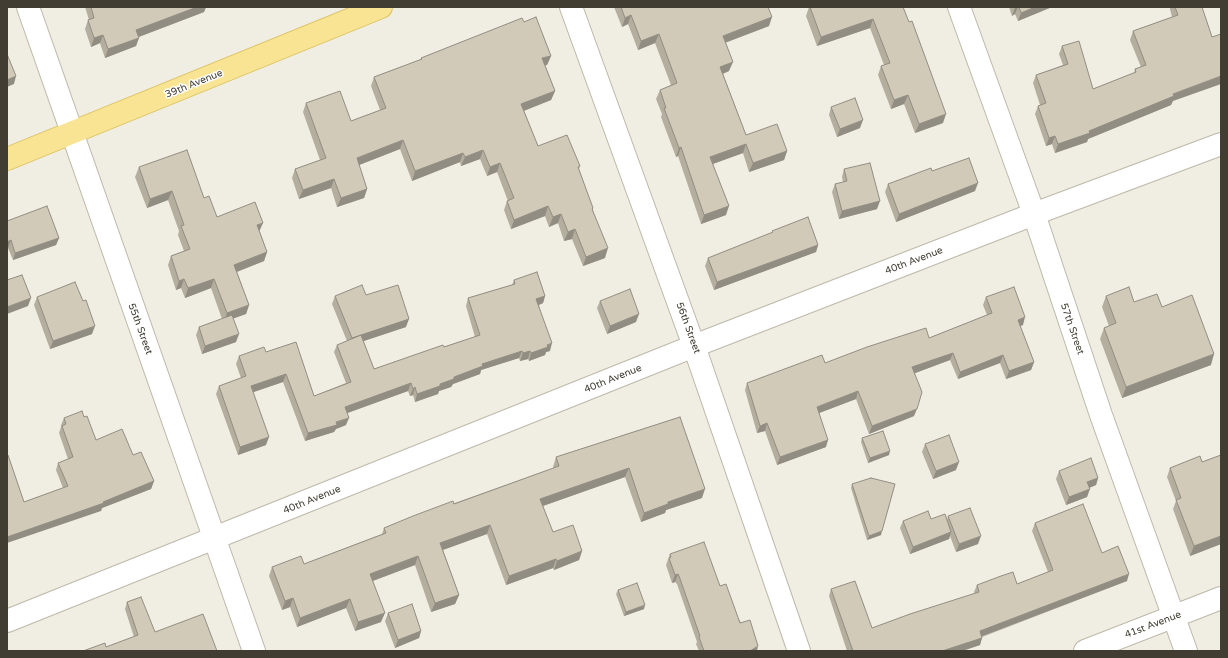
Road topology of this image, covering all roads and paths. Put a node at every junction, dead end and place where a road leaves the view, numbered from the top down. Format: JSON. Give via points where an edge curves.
{"nodes":[{"id":1,"x":28,"y":7,"type":"edge"},
{"id":2,"x":381,"y":7,"type":"edge"},
{"id":3,"x":571,"y":7,"type":"edge"},
{"id":4,"x":959,"y":7,"type":"edge"},
{"id":5,"x":71,"y":134,"type":"junction"},
{"id":6,"x":1221,"y":144,"type":"edge"},
{"id":7,"x":7,"y":159,"type":"edge"},
{"id":8,"x":1034,"y":214,"type":"junction"},
{"id":9,"x":694,"y":346,"type":"junction"},
{"id":10,"x":215,"y":539,"type":"junction"},
{"id":11,"x":1221,"y":598,"type":"edge"},
{"id":12,"x":1174,"y":617,"type":"junction"},
{"id":13,"x":7,"y":621,"type":"edge"},
{"id":14,"x":254,"y":651,"type":"edge"},
{"id":15,"x":799,"y":651,"type":"edge"},
{"id":16,"x":1085,"y":651,"type":"edge"},
{"id":17,"x":1186,"y":651,"type":"edge"}],
"edges":[{"from":1,"to":5,"type":"street","name":"55th Street"},
{"from":2,"to":5,"type":"main road","name":"39th Avenue"},
{"from":3,"to":9,"type":"street","name":"56th Street"},
{"from":4,"to":8,"type":"street","name":"57th Street"},
{"from":5,"to":7,"type":"main road","name":"39th Avenue"},
{"from":5,"to":10,"type":"street","name":"55th Street"},
{"from":6,"to":8,"type":"street","name":"40th Avenue"},
{"from":8,"to":9,"type":"street","name":"40th Avenue"},
{"from":8,"to":12,"type":"street","name":"57th Street","via":[[1101,415]]},
{"from":9,"to":10,"type":"street","name":"40th Avenue"},
{"from":9,"to":15,"type":"street","name":"56th Street"},
{"from":10,"to":13,"type":"street","name":"40th Avenue"},
{"from":10,"to":14,"type":"street","name":"55th Street"},
{"from":11,"to":12,"type":"street","name":"41st Avenue"},
{"from":12,"to":16,"type":"street","name":"41st Avenue"},
{"from":12,"to":17,"type":"street","name":"57th Street"}]}
